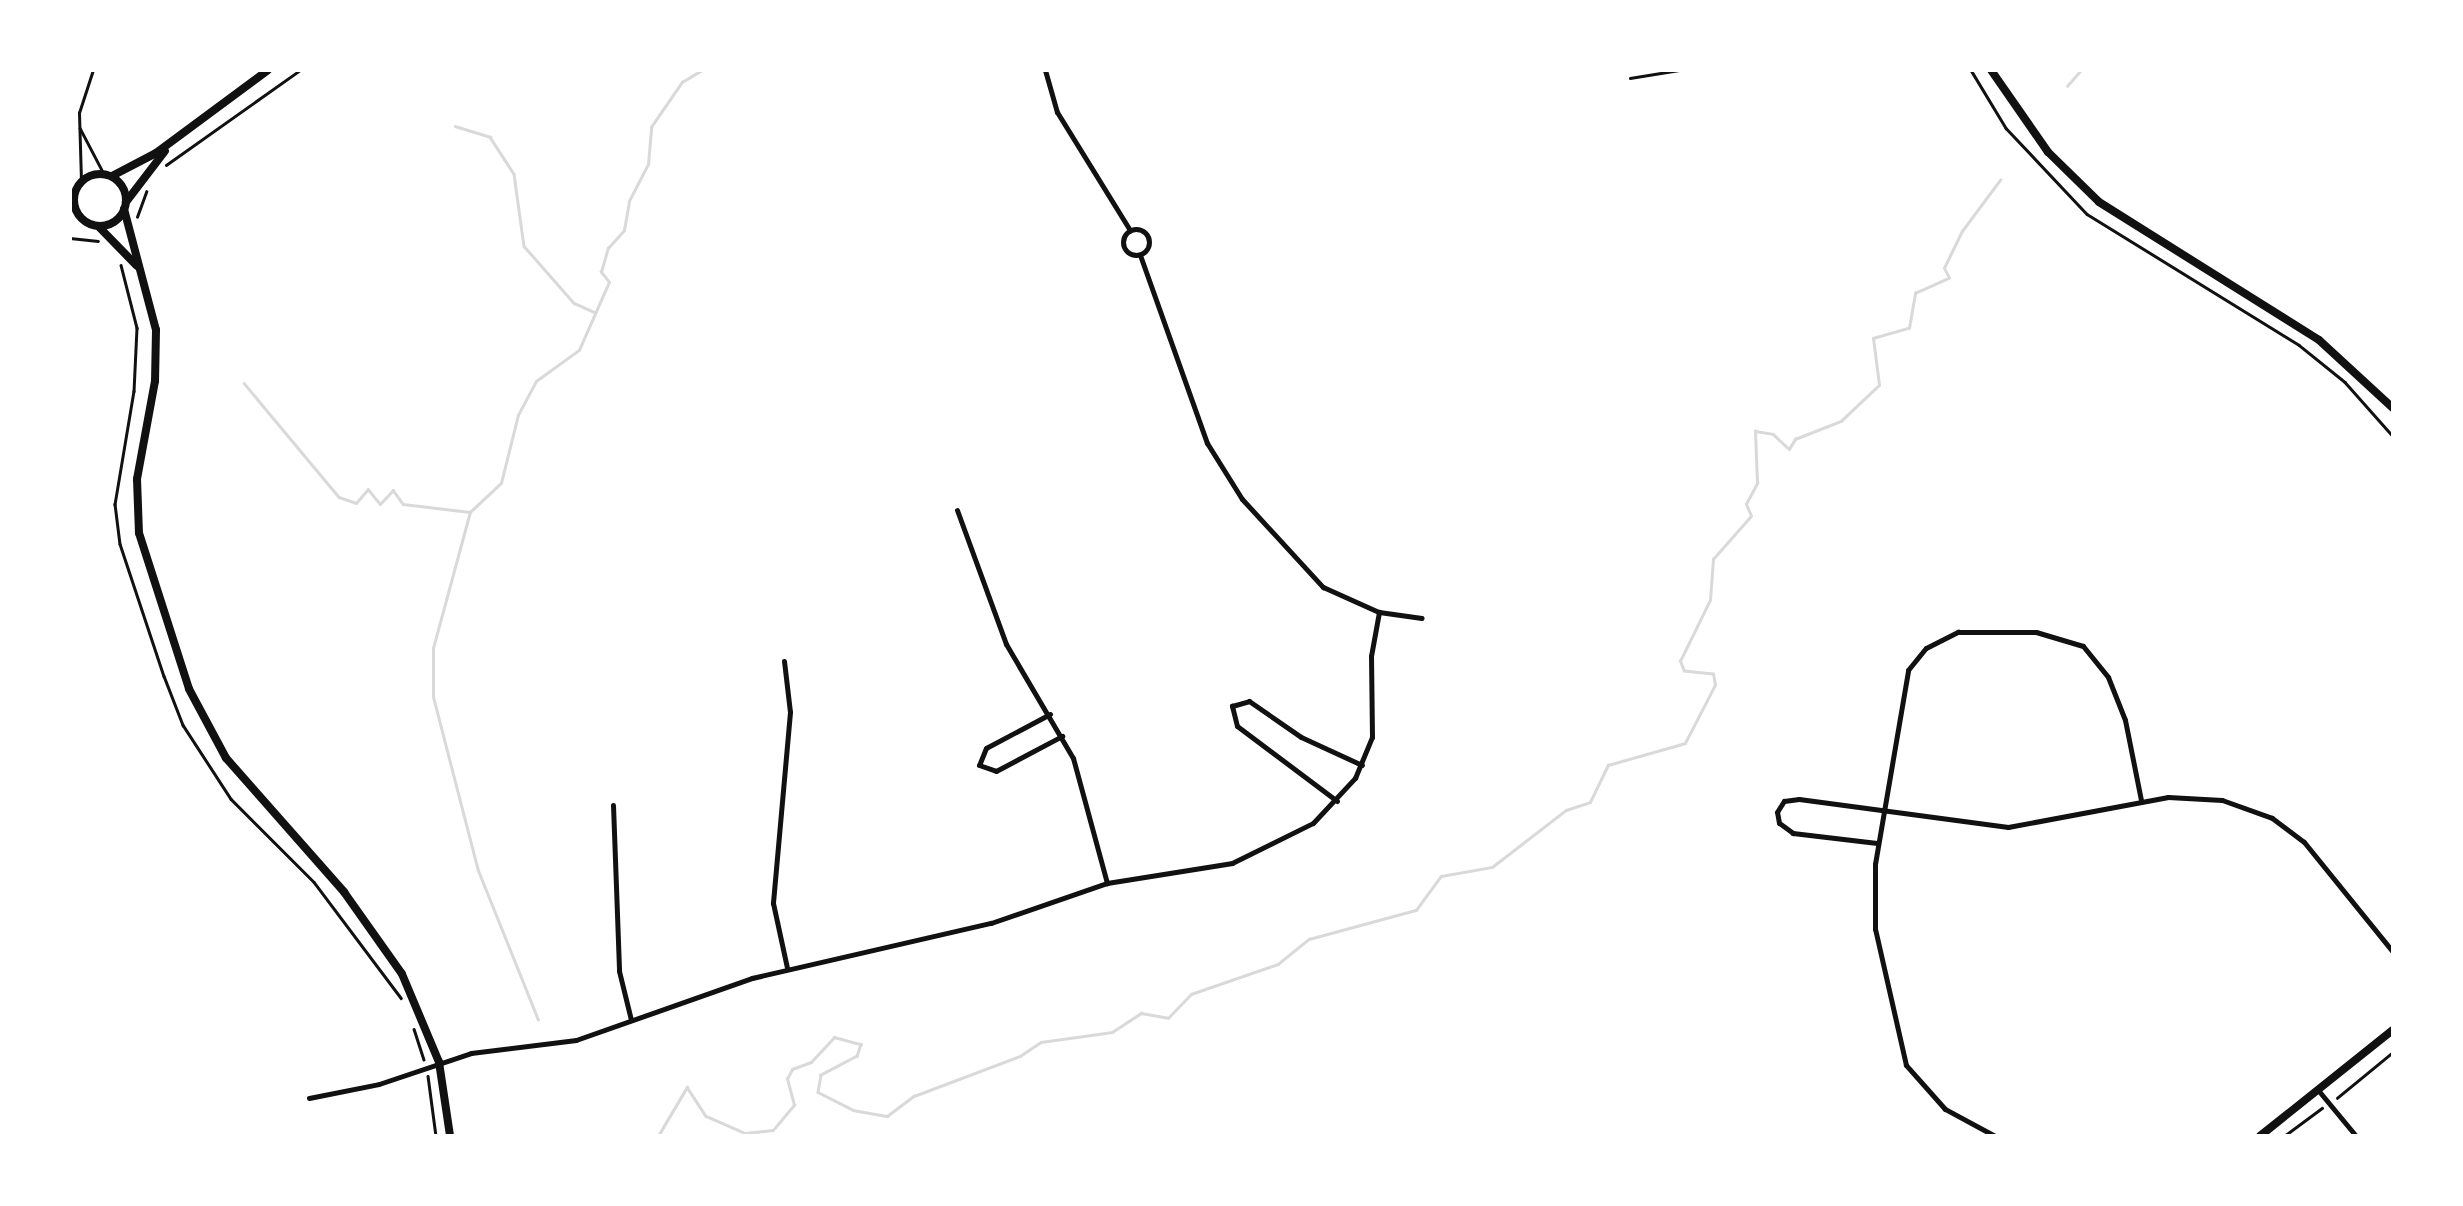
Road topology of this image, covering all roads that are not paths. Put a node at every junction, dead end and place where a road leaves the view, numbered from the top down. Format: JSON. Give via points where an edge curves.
{"nodes":[{"id":1,"x":94,"y":70,"type":"edge"},
{"id":2,"x":268,"y":70,"type":"edge"},
{"id":3,"x":1045,"y":70,"type":"edge"},
{"id":4,"x":1991,"y":70,"type":"edge"},
{"id":5,"x":79,"y":127,"type":"junction"},
{"id":6,"x":171,"y":143,"type":"junction"},
{"id":7,"x":108,"y":175,"type":"junction"},
{"id":8,"x":76,"y":189,"type":"edge"},
{"id":9,"x":125,"y":206,"type":"junction"},
{"id":10,"x":82,"y":220,"type":"junction"},
{"id":11,"x":70,"y":221,"type":"edge"},
{"id":12,"x":98,"y":226,"type":"junction"},
{"id":13,"x":1130,"y":230,"type":"junction"},
{"id":14,"x":1140,"y":255,"type":"junction"},
{"id":15,"x":145,"y":279,"type":"junction"},
{"id":16,"x":2393,"y":408,"type":"edge"},
{"id":17,"x":958,"y":510,"type":"dead end"},
{"id":18,"x":1379,"y":612,"type":"junction"},
{"id":19,"x":1422,"y":618,"type":"dead end"},
{"id":20,"x":784,"y":660,"type":"dead end"},
{"id":21,"x":1050,"y":714,"type":"junction"},
{"id":22,"x":1062,"y":736,"type":"junction"},
{"id":23,"x":1362,"y":765,"type":"junction"},
{"id":24,"x":2141,"y":800,"type":"junction"},
{"id":25,"x":1337,"y":801,"type":"junction"},
{"id":26,"x":613,"y":805,"type":"dead end"},
{"id":27,"x":1884,"y":808,"type":"junction"},
{"id":28,"x":1878,"y":844,"type":"junction"},
{"id":29,"x":1107,"y":884,"type":"junction"},
{"id":30,"x":2393,"y":952,"type":"edge"},
{"id":31,"x":788,"y":968,"type":"junction"},
{"id":32,"x":631,"y":1020,"type":"junction"},
{"id":33,"x":2393,"y":1030,"type":"edge"},
{"id":34,"x":439,"y":1062,"type":"junction"},
{"id":35,"x":2318,"y":1090,"type":"junction"},
{"id":36,"x":309,"y":1098,"type":"dead end"},
{"id":37,"x":450,"y":1136,"type":"edge"},
{"id":38,"x":1995,"y":1136,"type":"edge"},
{"id":39,"x":2260,"y":1136,"type":"edge"},
{"id":40,"x":2356,"y":1136,"type":"edge"}],
"edges":[{"from":1,"to":5,"type":"lane"},
{"from":2,"to":6,"type":"main road"},
{"from":3,"to":13,"type":"street","via":[[1057,112]]},
{"from":4,"to":16,"type":"main road","via":[[2048,152],[2099,202],[2319,340]]},
{"from":5,"to":7,"type":"lane"},
{"from":5,"to":8,"type":"lane"},
{"from":6,"to":7,"type":"main road"},
{"from":6,"to":9,"type":"main road"},
{"from":7,"to":8,"type":"main road"},
{"from":7,"to":9,"type":"main road"},
{"from":8,"to":10,"type":"main road","via":[[74,206]]},
{"from":9,"to":12,"type":"main road","via":[[114,222]]},
{"from":9,"to":15,"type":"main road"},
{"from":10,"to":11,"type":"main road"},
{"from":10,"to":12,"type":"main road"},
{"from":12,"to":15,"type":"main road"},
{"from":13,"to":14,"type":"street","via":[[1123,246]]},
{"from":13,"to":14,"type":"street","via":[[1147,236]]},
{"from":14,"to":18,"type":"street","via":[[1200,424],[1227,479],[1311,578]]},
{"from":15,"to":34,"type":"main road","via":[[157,356],[137,479],[139,533],[189,689],[226,758],[390,954]]},
{"from":17,"to":21,"type":"street","via":[[1006,644]]},
{"from":18,"to":19,"type":"street"},
{"from":18,"to":23,"type":"street","via":[[1371,656],[1372,737]]},
{"from":20,"to":31,"type":"street","via":[[790,712],[773,903]]},
{"from":21,"to":22,"type":"street"},
{"from":21,"to":22,"type":"street","via":[[986,748],[979,765],[996,771]]},
{"from":22,"to":29,"type":"street","via":[[1082,780]]},
{"from":23,"to":25,"type":"street"},
{"from":23,"to":25,"type":"street","via":[[1302,737],[1250,701],[1232,706],[1237,726]]},
{"from":24,"to":27,"type":"street","via":[[2008,826]]},
{"from":24,"to":27,"type":"street","via":[[2125,720],[2098,660],[2061,637],[1970,630],[1936,642],[1908,670]]},
{"from":24,"to":30,"type":"street","via":[[2222,800],[2272,818],[2304,842]]},
{"from":25,"to":29,"type":"street","via":[[1313,823],[1218,869]]},
{"from":26,"to":32,"type":"street","via":[[619,972]]},
{"from":27,"to":28,"type":"street"},
{"from":27,"to":28,"type":"street","via":[[1791,798],[1776,812],[1793,833]]},
{"from":28,"to":38,"type":"street","via":[[1875,929],[1906,1065],[1944,1108]]},
{"from":29,"to":31,"type":"street","via":[[991,923]]},
{"from":31,"to":32,"type":"street"},
{"from":32,"to":34,"type":"street","via":[[560,1044]]},
{"from":33,"to":35,"type":"main road"},
{"from":34,"to":36,"type":"street","via":[[380,1084]]},
{"from":34,"to":37,"type":"main road"},
{"from":35,"to":39,"type":"main road"},
{"from":35,"to":40,"type":"street"}]}
